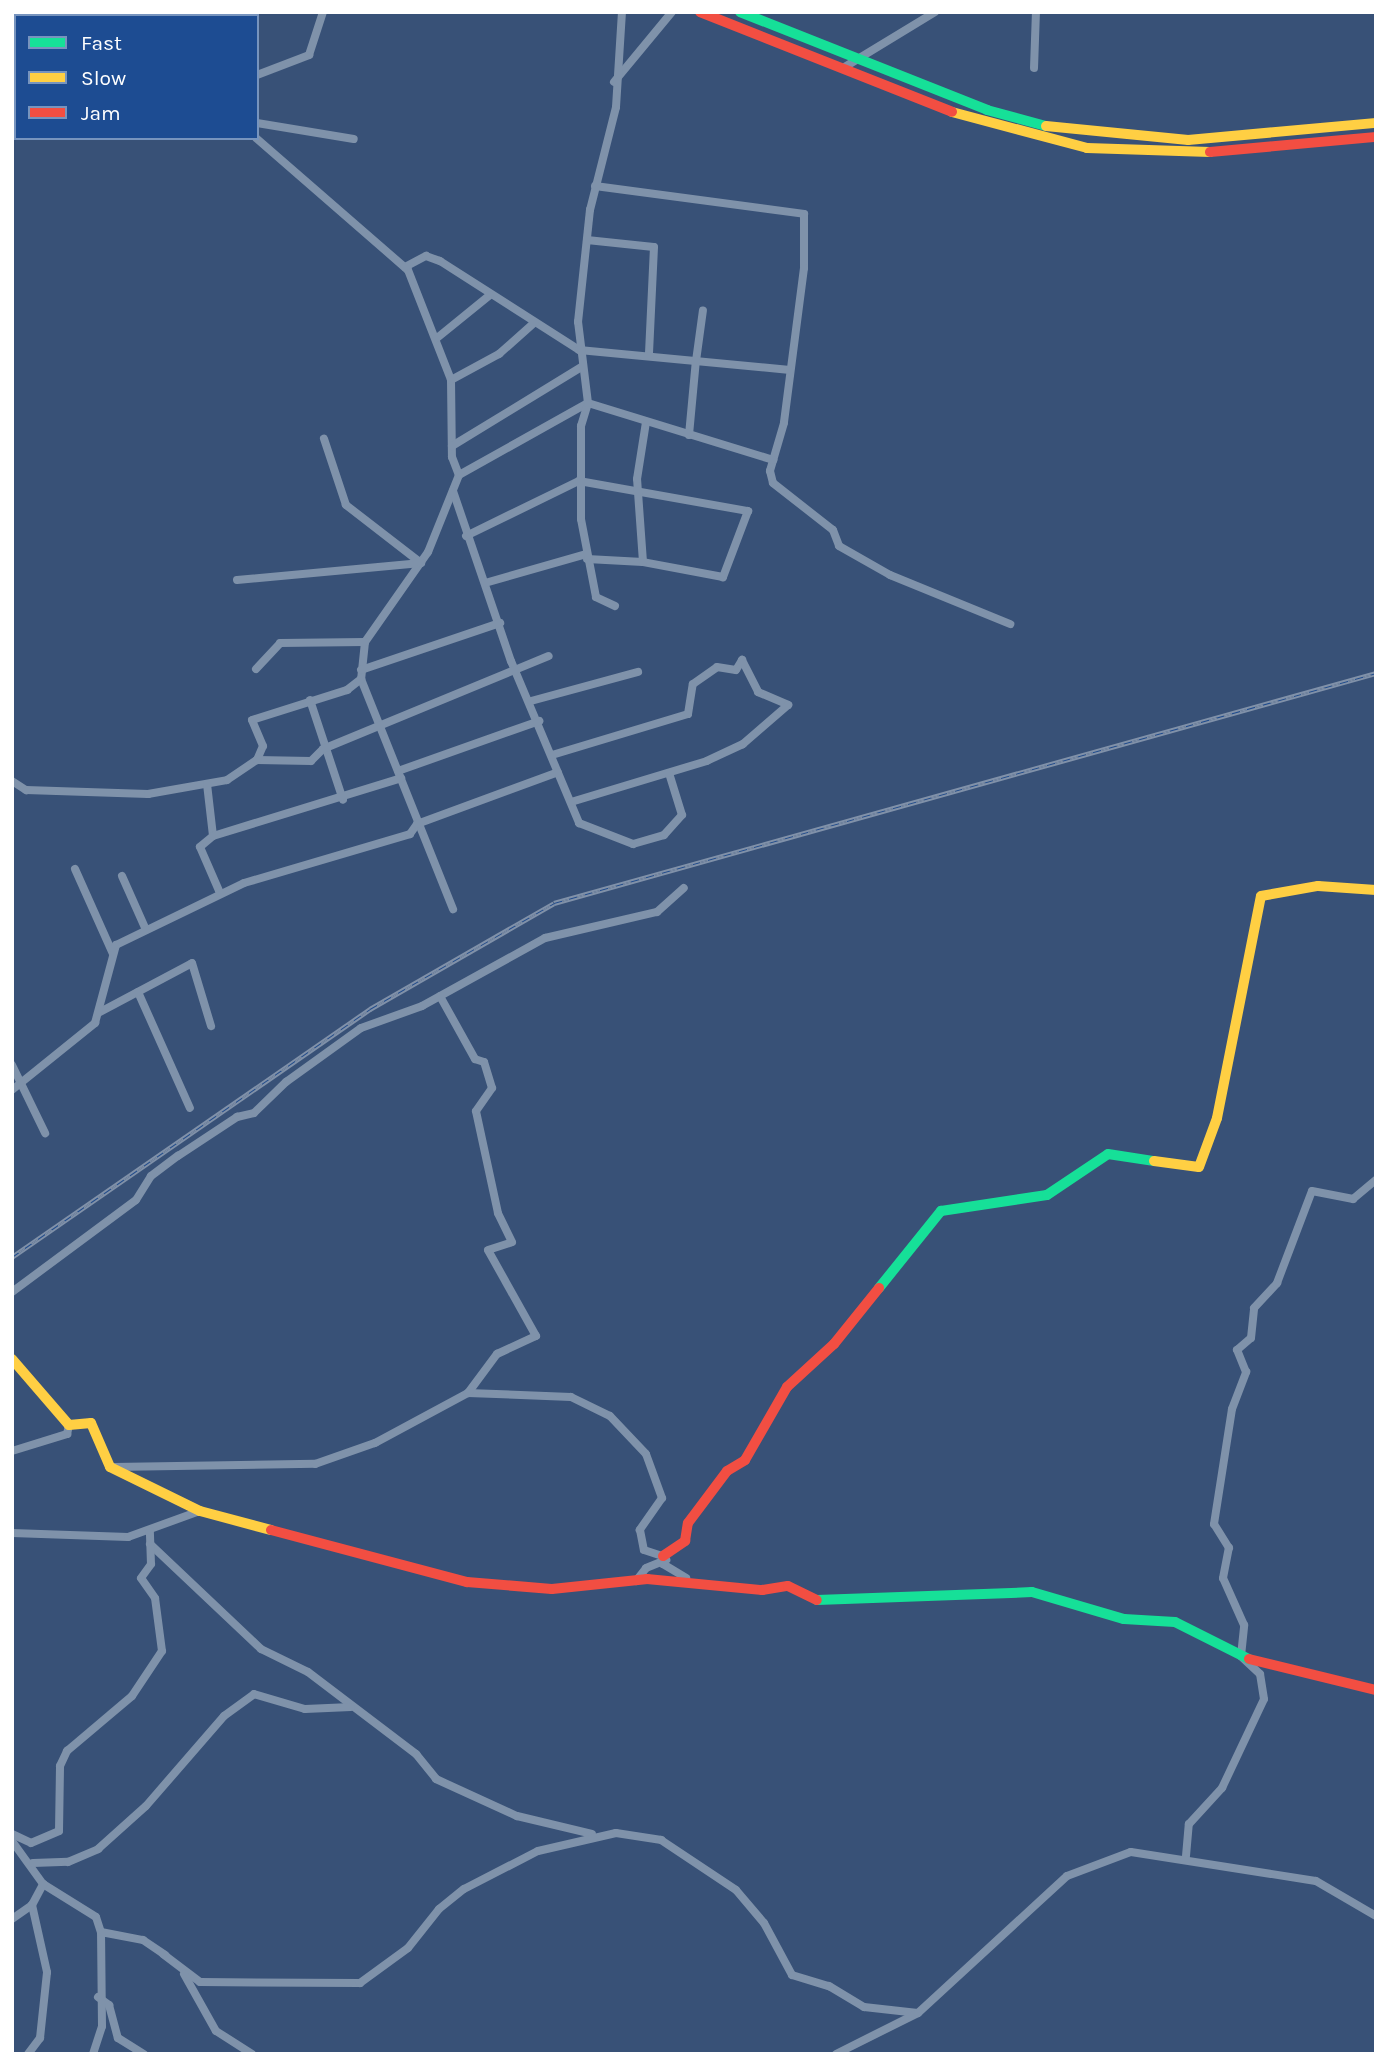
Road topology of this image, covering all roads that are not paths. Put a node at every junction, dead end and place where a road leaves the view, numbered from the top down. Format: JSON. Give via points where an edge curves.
{"nodes":[{"id":1,"x":323,"y":12,"type":"edge"},
{"id":2,"x":622,"y":12,"type":"edge"},
{"id":3,"x":672,"y":12,"type":"edge"},
{"id":4,"x":700,"y":12,"type":"edge"},
{"id":5,"x":740,"y":12,"type":"edge"},
{"id":6,"x":935,"y":12,"type":"edge"},
{"id":7,"x":1036,"y":12,"type":"edge"},
{"id":8,"x":855,"y":56,"type":"junction"},
{"id":9,"x":843,"y":68,"type":"junction"},
{"id":10,"x":1034,"y":68,"type":"dead end"},
{"id":11,"x":259,"y":74,"type":"edge"},
{"id":12,"x":614,"y":82,"type":"junction"},
{"id":13,"x":1376,"y":122,"type":"edge"},
{"id":14,"x":259,"y":123,"type":"edge"},
{"id":15,"x":1376,"y":137,"type":"edge"},
{"id":16,"x":354,"y":139,"type":"dead end"},
{"id":17,"x":259,"y":140,"type":"edge"},
{"id":18,"x":595,"y":186,"type":"junction"},
{"id":19,"x":587,"y":240,"type":"junction"},
{"id":20,"x":405,"y":267,"type":"junction"},
{"id":21,"x":490,"y":295,"type":"junction"},
{"id":22,"x":703,"y":310,"type":"dead end"},
{"id":23,"x":534,"y":323,"type":"junction"},
{"id":24,"x":437,"y":338,"type":"junction"},
{"id":25,"x":579,"y":350,"type":"junction"},
{"id":26,"x":649,"y":353,"type":"junction"},
{"id":27,"x":696,"y":360,"type":"junction"},
{"id":28,"x":583,"y":366,"type":"junction"},
{"id":29,"x":790,"y":370,"type":"junction"},
{"id":30,"x":451,"y":380,"type":"junction"},
{"id":31,"x":588,"y":403,"type":"junction"},
{"id":32,"x":646,"y":422,"type":"junction"},
{"id":33,"x":690,"y":435,"type":"junction"},
{"id":34,"x":324,"y":439,"type":"dead end"},
{"id":35,"x":452,"y":446,"type":"junction"},
{"id":36,"x":773,"y":460,"type":"junction"},
{"id":37,"x":460,"y":475,"type":"junction"},
{"id":38,"x":579,"y":481,"type":"junction"},
{"id":39,"x":638,"y":490,"type":"junction"},
{"id":40,"x":453,"y":491,"type":"junction"},
{"id":41,"x":466,"y":536,"type":"junction"},
{"id":42,"x":587,"y":557,"type":"junction"},
{"id":43,"x":643,"y":562,"type":"junction"},
{"id":44,"x":421,"y":563,"type":"junction"},
{"id":45,"x":237,"y":580,"type":"dead end"},
{"id":46,"x":485,"y":583,"type":"junction"},
{"id":47,"x":615,"y":606,"type":"dead end"},
{"id":48,"x":500,"y":623,"type":"junction"},
{"id":49,"x":1010,"y":624,"type":"dead end"},
{"id":50,"x":365,"y":642,"type":"junction"},
{"id":51,"x":549,"y":656,"type":"dead end"},
{"id":52,"x":256,"y":669,"type":"dead end"},
{"id":53,"x":515,"y":671,"type":"junction"},
{"id":54,"x":638,"y":672,"type":"dead end"},
{"id":55,"x":361,"y":675,"type":"junction"},
{"id":56,"x":310,"y":700,"type":"junction"},
{"id":57,"x":531,"y":701,"type":"junction"},
{"id":58,"x":539,"y":721,"type":"junction"},
{"id":59,"x":380,"y":725,"type":"junction"},
{"id":60,"x":323,"y":749,"type":"junction"},
{"id":61,"x":552,"y":755,"type":"junction"},
{"id":62,"x":257,"y":760,"type":"junction"},
{"id":63,"x":558,"y":772,"type":"junction"},
{"id":64,"x":669,"y":773,"type":"junction"},
{"id":65,"x":399,"y":775,"type":"junction"},
{"id":66,"x":12,"y":781,"type":"edge"},
{"id":67,"x":207,"y":784,"type":"junction"},
{"id":68,"x":343,"y":800,"type":"junction"},
{"id":69,"x":570,"y":802,"type":"junction"},
{"id":70,"x":417,"y":824,"type":"junction"},
{"id":71,"x":213,"y":836,"type":"junction"},
{"id":72,"x":75,"y":869,"type":"dead end"},
{"id":73,"x":122,"y":876,"type":"dead end"},
{"id":74,"x":684,"y":888,"type":"dead end"},
{"id":75,"x":1376,"y":890,"type":"edge"},
{"id":76,"x":220,"y":893,"type":"junction"},
{"id":77,"x":453,"y":909,"type":"dead end"},
{"id":78,"x":146,"y":930,"type":"junction"},
{"id":79,"x":113,"y":954,"type":"junction"},
{"id":80,"x":138,"y":992,"type":"junction"},
{"id":81,"x":440,"y":996,"type":"junction"},
{"id":82,"x":100,"y":1012,"type":"junction"},
{"id":83,"x":211,"y":1026,"type":"dead end"},
{"id":84,"x":12,"y":1065,"type":"edge"},
{"id":85,"x":21,"y":1085,"type":"junction"},
{"id":86,"x":12,"y":1090,"type":"edge"},
{"id":87,"x":190,"y":1108,"type":"dead end"},
{"id":88,"x":45,"y":1133,"type":"dead end"},
{"id":89,"x":1376,"y":1180,"type":"edge"},
{"id":90,"x":12,"y":1292,"type":"edge"},
{"id":91,"x":12,"y":1359,"type":"edge"},
{"id":92,"x":468,"y":1393,"type":"junction"},
{"id":93,"x":69,"y":1425,"type":"junction"},
{"id":94,"x":12,"y":1451,"type":"edge"},
{"id":95,"x":110,"y":1467,"type":"junction"},
{"id":96,"x":200,"y":1511,"type":"junction"},
{"id":97,"x":150,"y":1531,"type":"junction"},
{"id":98,"x":12,"y":1533,"type":"edge"},
{"id":99,"x":150,"y":1544,"type":"junction"},
{"id":100,"x":663,"y":1560,"type":"junction"},
{"id":101,"x":636,"y":1581,"type":"junction"},
{"id":102,"x":692,"y":1582,"type":"junction"},
{"id":103,"x":1241,"y":1656,"type":"junction"},
{"id":104,"x":1376,"y":1690,"type":"edge"},
{"id":105,"x":351,"y":1707,"type":"junction"},
{"id":106,"x":12,"y":1834,"type":"edge"},
{"id":107,"x":599,"y":1834,"type":"junction"},
{"id":108,"x":12,"y":1841,"type":"edge"},
{"id":109,"x":1186,"y":1857,"type":"junction"},
{"id":110,"x":33,"y":1863,"type":"junction"},
{"id":111,"x":43,"y":1884,"type":"junction"},
{"id":112,"x":32,"y":1905,"type":"junction"},
{"id":113,"x":1376,"y":1916,"type":"edge"},
{"id":114,"x":12,"y":1919,"type":"edge"},
{"id":115,"x":101,"y":1932,"type":"junction"},
{"id":116,"x":163,"y":1954,"type":"junction"},
{"id":117,"x":98,"y":1997,"type":"junction"},
{"id":118,"x":918,"y":2013,"type":"junction"},
{"id":119,"x":249,"y":2053,"type":"edge"},
{"id":120,"x":29,"y":2054,"type":"edge"},
{"id":121,"x":93,"y":2054,"type":"edge"},
{"id":122,"x":144,"y":2054,"type":"edge"},
{"id":123,"x":836,"y":2054,"type":"edge"}],
"edges":[{"from":1,"to":11,"type":"street","via":[[309,55]]},
{"from":2,"to":12,"type":"street"},
{"from":3,"to":12,"type":"street"},
{"from":4,"to":9,"type":"main road"},
{"from":5,"to":8,"type":"main road"},
{"from":6,"to":8,"type":"street"},
{"from":7,"to":10,"type":"street"},
{"from":8,"to":9,"type":"street"},
{"from":8,"to":13,"type":"main road","via":[[1020,121],[1099,137],[1188,140]]},
{"from":9,"to":15,"type":"main road","via":[[970,119],[1114,152],[1227,153]]},
{"from":12,"to":18,"type":"street","via":[[616,107]]},
{"from":14,"to":16,"type":"street"},
{"from":17,"to":20,"type":"street","via":[[299,170],[333,212]]},
{"from":18,"to":19,"type":"street"},
{"from":18,"to":29,"type":"street","via":[[804,214]]},
{"from":19,"to":25,"type":"street"},
{"from":19,"to":26,"type":"street","via":[[654,247]]},
{"from":20,"to":21,"type":"street","via":[[426,256]]},
{"from":20,"to":24,"type":"street"},
{"from":21,"to":23,"type":"street"},
{"from":21,"to":24,"type":"street"},
{"from":22,"to":27,"type":"street"},
{"from":23,"to":25,"type":"street"},
{"from":23,"to":30,"type":"street","via":[[499,354]]},
{"from":24,"to":30,"type":"street"},
{"from":25,"to":26,"type":"street"},
{"from":25,"to":28,"type":"street"},
{"from":26,"to":27,"type":"street"},
{"from":27,"to":29,"type":"street"},
{"from":27,"to":33,"type":"street"},
{"from":28,"to":31,"type":"street"},
{"from":28,"to":35,"type":"street"},
{"from":29,"to":36,"type":"street"},
{"from":30,"to":35,"type":"street"},
{"from":31,"to":32,"type":"street"},
{"from":31,"to":37,"type":"street"},
{"from":31,"to":38,"type":"street"},
{"from":32,"to":33,"type":"street"},
{"from":32,"to":39,"type":"street"},
{"from":33,"to":36,"type":"street"},
{"from":34,"to":44,"type":"street","via":[[346,505]]},
{"from":35,"to":37,"type":"street"},
{"from":36,"to":49,"type":"street","via":[[773,483],[833,530],[839,547],[890,575]]},
{"from":37,"to":40,"type":"street"},
{"from":38,"to":39,"type":"street"},
{"from":38,"to":41,"type":"street"},
{"from":38,"to":42,"type":"street"},
{"from":39,"to":43,"type":"street"},
{"from":39,"to":43,"type":"street","via":[[748,511],[723,577]]},
{"from":40,"to":41,"type":"street"},
{"from":40,"to":44,"type":"street"},
{"from":41,"to":46,"type":"street"},
{"from":42,"to":43,"type":"street"},
{"from":42,"to":46,"type":"street"},
{"from":42,"to":47,"type":"street","via":[[596,597]]},
{"from":44,"to":45,"type":"street"},
{"from":44,"to":50,"type":"street"},
{"from":46,"to":48,"type":"street"},
{"from":48,"to":53,"type":"street"},
{"from":48,"to":55,"type":"street"},
{"from":50,"to":52,"type":"street","via":[[279,643]]},
{"from":50,"to":55,"type":"street"},
{"from":51,"to":53,"type":"street"},
{"from":53,"to":57,"type":"street"},
{"from":53,"to":59,"type":"street"},
{"from":54,"to":57,"type":"street"},
{"from":55,"to":56,"type":"street"},
{"from":55,"to":59,"type":"street"},
{"from":56,"to":60,"type":"street"},
{"from":56,"to":62,"type":"street","via":[[252,720],[263,746]]},
{"from":57,"to":58,"type":"street"},
{"from":58,"to":61,"type":"street"},
{"from":58,"to":65,"type":"street"},
{"from":59,"to":60,"type":"street"},
{"from":59,"to":65,"type":"street"},
{"from":60,"to":62,"type":"street","via":[[311,761]]},
{"from":60,"to":68,"type":"street"},
{"from":61,"to":63,"type":"street"},
{"from":61,"to":64,"type":"street","via":[[688,714],[693,684],[716,667],[736,670],[742,660],[758,692],[786,700],[787,708],[743,744]]},
{"from":62,"to":67,"type":"street","via":[[250,771]]},
{"from":63,"to":69,"type":"street"},
{"from":63,"to":70,"type":"street"},
{"from":64,"to":69,"type":"street"},
{"from":64,"to":69,"type":"street","via":[[682,815],[664,835],[644,843],[585,828]]},
{"from":65,"to":68,"type":"street"},
{"from":65,"to":70,"type":"street"},
{"from":66,"to":67,"type":"street","via":[[26,790],[148,794]]},
{"from":67,"to":71,"type":"street"},
{"from":68,"to":71,"type":"street"},
{"from":70,"to":76,"type":"street","via":[[397,839]]},
{"from":70,"to":77,"type":"street"},
{"from":71,"to":76,"type":"street","via":[[200,847]]},
{"from":72,"to":79,"type":"street"},
{"from":73,"to":78,"type":"street"},
{"from":74,"to":81,"type":"street","via":[[657,912],[545,938]]},
{"from":75,"to":100,"type":"main road","via":[[1318,886],[1261,896],[1217,1118],[1199,1167],[1108,1154],[1047,1195],[941,1211],[834,1344],[787,1387],[745,1460],[727,1471],[688,1523],[685,1541]]},
{"from":76,"to":78,"type":"street"},
{"from":78,"to":79,"type":"street","via":[[116,945]]},
{"from":79,"to":82,"type":"street"},
{"from":80,"to":82,"type":"street"},
{"from":80,"to":83,"type":"street","via":[[192,963]]},
{"from":80,"to":87,"type":"street"},
{"from":81,"to":90,"type":"street","via":[[342,1041],[254,1113],[237,1117],[169,1163],[136,1200]]},
{"from":81,"to":92,"type":"street","via":[[475,1059],[484,1062],[492,1088],[476,1111],[498,1213],[512,1242],[488,1250],[536,1336],[497,1354]]},
{"from":82,"to":85,"type":"street","via":[[85,1035]]},
{"from":84,"to":85,"type":"street"},
{"from":85,"to":86,"type":"street"},
{"from":85,"to":88,"type":"street"},
{"from":89,"to":103,"type":"street","via":[[1353,1199],[1312,1191],[1277,1283],[1254,1308],[1251,1338],[1237,1350],[1246,1372],[1232,1409],[1214,1524],[1229,1548],[1223,1578],[1244,1625]]},
{"from":91,"to":93,"type":"main road"},
{"from":92,"to":95,"type":"street","via":[[375,1443],[315,1464]]},
{"from":92,"to":100,"type":"street","via":[[571,1397],[610,1416],[650,1463],[662,1498],[640,1530],[644,1550]]},
{"from":93,"to":94,"type":"street","via":[[67,1434]]},
{"from":93,"to":95,"type":"main road","via":[[90,1423]]},
{"from":95,"to":96,"type":"main road"},
{"from":96,"to":97,"type":"street"},
{"from":96,"to":101,"type":"main road","via":[[467,1583],[552,1589]]},
{"from":97,"to":98,"type":"street","via":[[103,1539]]},
{"from":97,"to":99,"type":"street"},
{"from":99,"to":105,"type":"street","via":[[261,1649],[300,1666]]},
{"from":99,"to":106,"type":"street","via":[[151,1564],[141,1578],[155,1598],[162,1651],[132,1696],[67,1751],[60,1766],[59,1831],[31,1843]]},
{"from":100,"to":101,"type":"street","via":[[646,1568]]},
{"from":100,"to":102,"type":"street"},
{"from":101,"to":102,"type":"main road"},
{"from":102,"to":103,"type":"main road","via":[[762,1591],[788,1586],[822,1604],[1032,1592],[1124,1619],[1175,1622]]},
{"from":103,"to":104,"type":"main road"},
{"from":103,"to":109,"type":"street","via":[[1260,1674],[1264,1699],[1222,1788],[1189,1825]]},
{"from":105,"to":107,"type":"street","via":[[416,1754],[436,1779],[475,1800],[517,1816]]},
{"from":105,"to":110,"type":"street","via":[[314,1710],[254,1693],[224,1716],[146,1806],[98,1849],[68,1862]]},
{"from":107,"to":116,"type":"street","via":[[538,1851],[464,1889],[408,1948],[360,1983],[200,1982]]},
{"from":107,"to":118,"type":"street","via":[[661,1840],[736,1890],[764,1923],[792,1975],[829,1986],[864,2007]]},
{"from":108,"to":110,"type":"street"},
{"from":109,"to":113,"type":"street","via":[[1316,1881]]},
{"from":109,"to":118,"type":"street","via":[[1131,1852],[1068,1877]]},
{"from":110,"to":111,"type":"street"},
{"from":111,"to":112,"type":"street"},
{"from":111,"to":115,"type":"street","via":[[96,1917]]},
{"from":112,"to":114,"type":"street"},
{"from":112,"to":120,"type":"street","via":[[47,1972],[40,2038]]},
{"from":115,"to":116,"type":"street","via":[[143,1940]]},
{"from":115,"to":117,"type":"street"},
{"from":116,"to":119,"type":"street","via":[[189,1978],[216,2031]]},
{"from":117,"to":121,"type":"street","via":[[103,2026]]},
{"from":117,"to":122,"type":"street","via":[[109,2005],[118,2038]]},
{"from":118,"to":123,"type":"street"}]}
